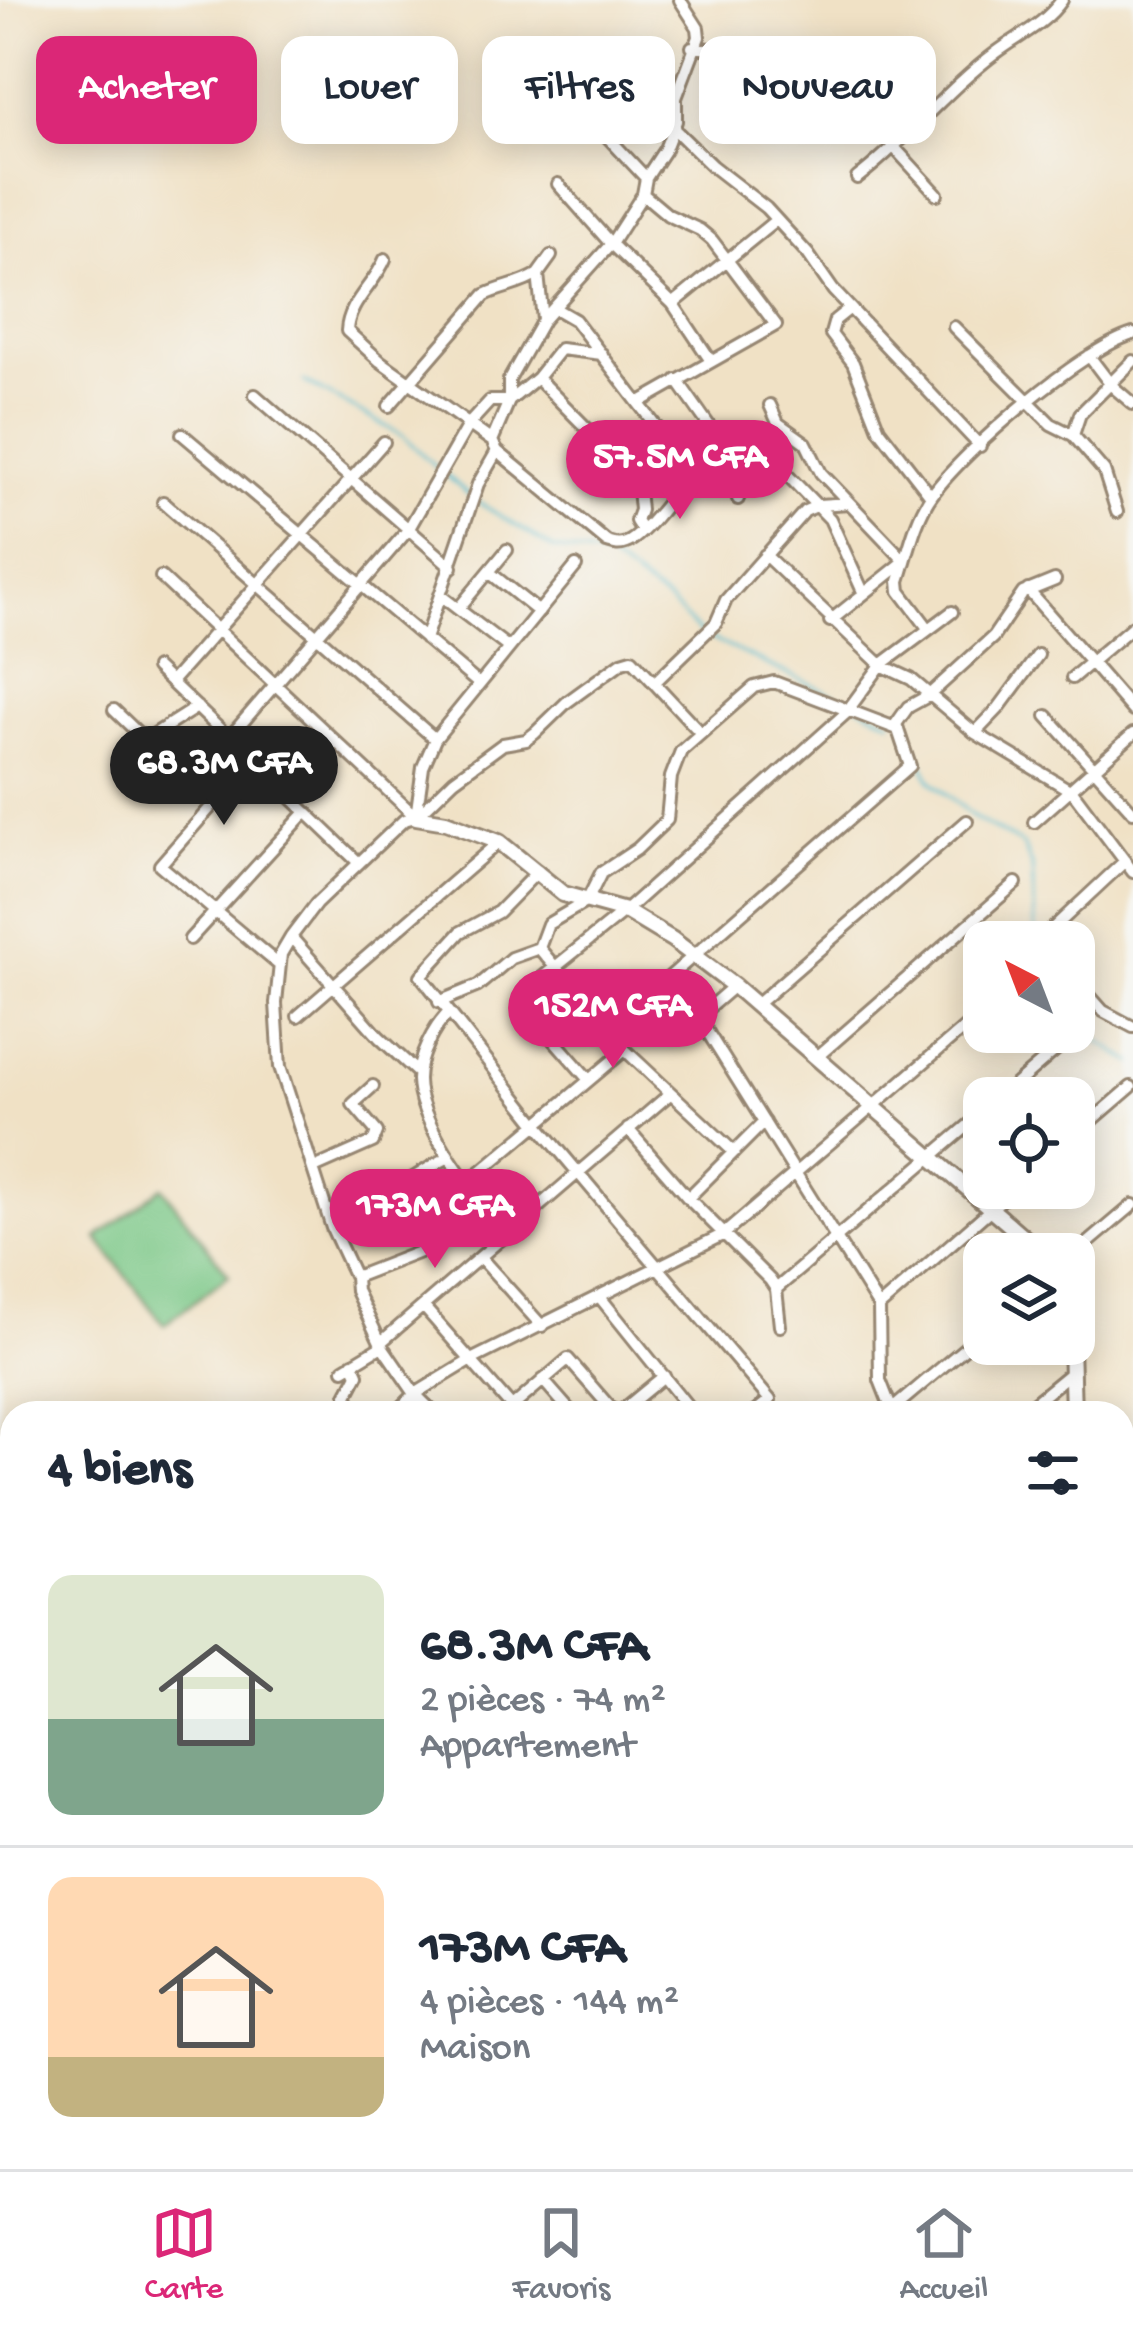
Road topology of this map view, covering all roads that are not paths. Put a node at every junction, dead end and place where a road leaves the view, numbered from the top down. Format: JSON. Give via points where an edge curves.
{"nodes":[{"id":1,"x":680,"y":0,"type":"edge"},
{"id":2,"x":1062,"y":0,"type":"edge"},
{"id":3,"x":692,"y":47,"type":"junction"},
{"id":4,"x":675,"y":108,"type":"edge"},
{"id":5,"x":675,"y":130,"type":"edge"},
{"id":6,"x":614,"y":144,"type":"edge"},
{"id":7,"x":666,"y":144,"type":"edge"},
{"id":8,"x":895,"y":150,"type":"junction"},
{"id":9,"x":646,"y":178,"type":"junction"},
{"id":10,"x":857,"y":178,"type":"dead end"},
{"id":11,"x":558,"y":184,"type":"dead end"},
{"id":12,"x":643,"y":194,"type":"junction"},
{"id":13,"x":937,"y":194,"type":"dead end"},
{"id":14,"x":775,"y":221,"type":"junction"},
{"id":15,"x":611,"y":244,"type":"junction"},
{"id":16,"x":551,"y":256,"type":"dead end"},
{"id":17,"x":385,"y":259,"type":"dead end"},
{"id":18,"x":725,"y":260,"type":"junction"},
{"id":19,"x":538,"y":274,"type":"junction"},
{"id":20,"x":673,"y":304,"type":"junction"},
{"id":21,"x":850,"y":308,"type":"junction"},
{"id":22,"x":556,"y":309,"type":"junction"},
{"id":23,"x":543,"y":320,"type":"junction"},
{"id":24,"x":955,"y":327,"type":"dead end"},
{"id":25,"x":1133,"y":334,"type":"edge"},
{"id":26,"x":602,"y":354,"type":"junction"},
{"id":27,"x":1089,"y":356,"type":"junction"},
{"id":28,"x":1133,"y":361,"type":"edge"},
{"id":29,"x":711,"y":362,"type":"junction"},
{"id":30,"x":538,"y":378,"type":"junction"},
{"id":31,"x":677,"y":380,"type":"junction"},
{"id":32,"x":408,"y":382,"type":"junction"},
{"id":33,"x":1111,"y":385,"type":"junction"},
{"id":34,"x":255,"y":395,"type":"dead end"},
{"id":35,"x":509,"y":401,"type":"junction"},
{"id":36,"x":640,"y":401,"type":"junction"},
{"id":37,"x":1028,"y":403,"type":"junction"},
{"id":38,"x":1133,"y":404,"type":"edge"},
{"id":39,"x":770,"y":405,"type":"dead end"},
{"id":40,"x":389,"y":406,"type":"dead end"},
{"id":41,"x":468,"y":425,"type":"junction"},
{"id":42,"x":182,"y":434,"type":"dead end"},
{"id":43,"x":1073,"y":435,"type":"junction"},
{"id":44,"x":384,"y":442,"type":"dead end"},
{"id":45,"x":722,"y":444,"type":"dead end"},
{"id":46,"x":495,"y":446,"type":"junction"},
{"id":47,"x":980,"y":446,"type":"junction"},
{"id":48,"x":351,"y":479,"type":"junction"},
{"id":49,"x":931,"y":496,"type":"junction"},
{"id":50,"x":738,"y":499,"type":"dead end"},
{"id":51,"x":163,"y":502,"type":"dead end"},
{"id":52,"x":849,"y":503,"type":"junction"},
{"id":53,"x":819,"y":505,"type":"junction"},
{"id":54,"x":1117,"y":512,"type":"dead end"},
{"id":55,"x":641,"y":529,"type":"junction"},
{"id":56,"x":408,"y":530,"type":"junction"},
{"id":57,"x":302,"y":535,"type":"junction"},
{"id":58,"x":507,"y":550,"type":"dead end"},
{"id":59,"x":765,"y":555,"type":"junction"},
{"id":60,"x":905,"y":561,"type":"junction"},
{"id":61,"x":576,"y":566,"type":"dead end"},
{"id":62,"x":452,"y":567,"type":"junction"},
{"id":63,"x":489,"y":572,"type":"junction"},
{"id":64,"x":161,"y":577,"type":"dead end"},
{"id":65,"x":1055,"y":580,"type":"dead end"},
{"id":66,"x":258,"y":584,"type":"junction"},
{"id":67,"x":361,"y":585,"type":"junction"},
{"id":68,"x":1028,"y":590,"type":"junction"},
{"id":69,"x":864,"y":594,"type":"junction"},
{"id":70,"x":441,"y":596,"type":"junction"},
{"id":71,"x":458,"y":609,"type":"junction"},
{"id":72,"x":539,"y":612,"type":"junction"},
{"id":73,"x":952,"y":612,"type":"dead end"},
{"id":74,"x":830,"y":621,"type":"junction"},
{"id":75,"x":1133,"y":626,"type":"edge"},
{"id":76,"x":928,"y":628,"type":"junction"},
{"id":77,"x":217,"y":630,"type":"junction"},
{"id":78,"x":318,"y":635,"type":"junction"},
{"id":79,"x":425,"y":639,"type":"junction"},
{"id":80,"x":509,"y":648,"type":"junction"},
{"id":81,"x":1038,"y":655,"type":"dead end"},
{"id":82,"x":1090,"y":662,"type":"junction"},
{"id":83,"x":881,"y":665,"type":"junction"},
{"id":84,"x":156,"y":668,"type":"dead end"},
{"id":85,"x":1072,"y":678,"type":"dead end"},
{"id":86,"x":171,"y":682,"type":"junction"},
{"id":87,"x":654,"y":683,"type":"junction"},
{"id":88,"x":479,"y":684,"type":"junction"},
{"id":89,"x":275,"y":685,"type":"junction"},
{"id":90,"x":928,"y":696,"type":"junction"},
{"id":91,"x":197,"y":707,"type":"junction"},
{"id":92,"x":114,"y":710,"type":"dead end"},
{"id":93,"x":848,"y":711,"type":"junction"},
{"id":94,"x":1133,"y":711,"type":"edge"},
{"id":95,"x":1047,"y":716,"type":"dead end"},
{"id":96,"x":898,"y":729,"type":"junction"},
{"id":97,"x":700,"y":732,"type":"junction"},
{"id":98,"x":975,"y":733,"type":"junction"},
{"id":99,"x":1133,"y":734,"type":"edge"},
{"id":100,"x":230,"y":738,"type":"junction"},
{"id":101,"x":435,"y":739,"type":"junction"},
{"id":102,"x":145,"y":740,"type":"junction"},
{"id":103,"x":252,"y":760,"type":"junction"},
{"id":104,"x":1095,"y":770,"type":"junction"},
{"id":105,"x":1072,"y":792,"type":"junction"},
{"id":106,"x":213,"y":805,"type":"junction"},
{"id":107,"x":306,"y":812,"type":"junction"},
{"id":108,"x":1133,"y":812,"type":"edge"},
{"id":109,"x":416,"y":817,"type":"junction"},
{"id":110,"x":967,"y":820,"type":"dead end"},
{"id":111,"x":1034,"y":822,"type":"dead end"},
{"id":112,"x":499,"y":842,"type":"junction"},
{"id":113,"x":359,"y":863,"type":"junction"},
{"id":114,"x":1129,"y":867,"type":"edge"},
{"id":115,"x":538,"y":871,"type":"junction"},
{"id":116,"x":1016,"y":883,"type":"dead end"},
{"id":117,"x":587,"y":901,"type":"junction"},
{"id":118,"x":625,"y":910,"type":"junction"},
{"id":119,"x":215,"y":911,"type":"junction"},
{"id":120,"x":1063,"y":921,"type":"edge"},
{"id":121,"x":291,"y":937,"type":"junction"},
{"id":122,"x":190,"y":938,"type":"dead end"},
{"id":123,"x":539,"y":948,"type":"junction"},
{"id":124,"x":694,"y":956,"type":"junction"},
{"id":125,"x":279,"y":965,"type":"junction"},
{"id":126,"x":556,"y":970,"type":"junction"},
{"id":127,"x":672,"y":975,"type":"junction"},
{"id":128,"x":333,"y":986,"type":"junction"},
{"id":129,"x":734,"y":986,"type":"junction"},
{"id":130,"x":1095,"y":1002,"type":"edge"},
{"id":131,"x":756,"y":1005,"type":"junction"},
{"id":132,"x":443,"y":1007,"type":"junction"},
{"id":133,"x":298,"y":1016,"type":"dead end"},
{"id":134,"x":698,"y":1017,"type":"junction"},
{"id":135,"x":1133,"y":1027,"type":"edge"},
{"id":136,"x":963,"y":1029,"type":"edge"},
{"id":137,"x":609,"y":1030,"type":"junction"},
{"id":138,"x":625,"y":1050,"type":"junction"},
{"id":139,"x":1052,"y":1053,"type":"edge"},
{"id":140,"x":817,"y":1057,"type":"junction"},
{"id":141,"x":418,"y":1073,"type":"junction"},
{"id":142,"x":1024,"y":1077,"type":"edge"},
{"id":143,"x":589,"y":1080,"type":"junction"},
{"id":144,"x":374,"y":1086,"type":"dead end"},
{"id":145,"x":1131,"y":1087,"type":"edge"},
{"id":146,"x":670,"y":1093,"type":"junction"},
{"id":147,"x":873,"y":1106,"type":"junction"},
{"id":148,"x":1095,"y":1118,"type":"edge"},
{"id":149,"x":764,"y":1123,"type":"junction"},
{"id":150,"x":537,"y":1124,"type":"junction"},
{"id":151,"x":628,"y":1130,"type":"junction"},
{"id":152,"x":963,"y":1130,"type":"edge"},
{"id":153,"x":734,"y":1152,"type":"junction"},
{"id":154,"x":449,"y":1157,"type":"junction"},
{"id":155,"x":931,"y":1157,"type":"junction"},
{"id":156,"x":314,"y":1168,"type":"junction"},
{"id":157,"x":579,"y":1172,"type":"junction"},
{"id":158,"x":795,"y":1173,"type":"junction"},
{"id":159,"x":466,"y":1183,"type":"junction"},
{"id":160,"x":963,"y":1185,"type":"edge"},
{"id":161,"x":688,"y":1198,"type":"junction"},
{"id":162,"x":1133,"y":1205,"type":"edge"},
{"id":163,"x":991,"y":1209,"type":"joint"},
{"id":164,"x":487,"y":1210,"type":"junction"},
{"id":165,"x":332,"y":1228,"type":"junction"},
{"id":166,"x":1019,"y":1233,"type":"edge"},
{"id":167,"x":724,"y":1234,"type":"junction"},
{"id":168,"x":506,"y":1235,"type":"junction"},
{"id":169,"x":1095,"y":1237,"type":"edge"},
{"id":170,"x":836,"y":1238,"type":"junction"},
{"id":171,"x":480,"y":1257,"type":"junction"},
{"id":172,"x":658,"y":1265,"type":"junction"},
{"id":173,"x":355,"y":1276,"type":"junction"},
{"id":174,"x":776,"y":1289,"type":"junction"},
{"id":175,"x":599,"y":1296,"type":"junction"},
{"id":176,"x":423,"y":1306,"type":"junction"},
{"id":177,"x":879,"y":1306,"type":"junction"},
{"id":178,"x":542,"y":1326,"type":"junction"},
{"id":179,"x":780,"y":1326,"type":"dead end"},
{"id":180,"x":381,"y":1344,"type":"junction"},
{"id":181,"x":963,"y":1350,"type":"edge"},
{"id":182,"x":471,"y":1360,"type":"junction"},
{"id":183,"x":1073,"y":1365,"type":"edge"},
{"id":184,"x":1073,"y":1371,"type":"junction"},
{"id":185,"x":664,"y":1376,"type":"junction"},
{"id":186,"x":543,"y":1380,"type":"junction"},
{"id":187,"x":415,"y":1394,"type":"junction"},
{"id":188,"x":350,"y":1401,"type":"edge"},
{"id":189,"x":408,"y":1401,"type":"edge"},
{"id":190,"x":422,"y":1401,"type":"edge"},
{"id":191,"x":503,"y":1401,"type":"edge"},
{"id":192,"x":521,"y":1401,"type":"edge"},
{"id":193,"x":561,"y":1401,"type":"edge"},
{"id":194,"x":606,"y":1401,"type":"edge"},
{"id":195,"x":632,"y":1401,"type":"edge"},
{"id":196,"x":684,"y":1401,"type":"edge"},
{"id":197,"x":769,"y":1401,"type":"edge"},
{"id":198,"x":887,"y":1401,"type":"edge"},
{"id":199,"x":904,"y":1401,"type":"edge"},
{"id":200,"x":1037,"y":1401,"type":"edge"},
{"id":201,"x":1073,"y":1401,"type":"edge"}],
"edges":[{"from":1,"to":3,"type":"street","via":[[698,28]]},
{"from":2,"to":8,"type":"street"},
{"from":3,"to":4,"type":"street"},
{"from":3,"to":8,"type":"street","via":[[851,110]]},
{"from":5,"to":14,"type":"street"},
{"from":6,"to":9,"type":"street"},
{"from":7,"to":9,"type":"street"},
{"from":8,"to":10,"type":"street"},
{"from":8,"to":13,"type":"street"},
{"from":9,"to":12,"type":"street"},
{"from":11,"to":15,"type":"street"},
{"from":12,"to":15,"type":"street"},
{"from":12,"to":18,"type":"street","via":[[700,230]]},
{"from":14,"to":18,"type":"street"},
{"from":14,"to":21,"type":"street"},
{"from":15,"to":20,"type":"street"},
{"from":15,"to":22,"type":"street"},
{"from":16,"to":19,"type":"street"},
{"from":17,"to":32,"type":"street","via":[[347,331]]},
{"from":18,"to":20,"type":"street"},
{"from":18,"to":29,"type":"street","via":[[776,325]]},
{"from":19,"to":23,"type":"street"},
{"from":19,"to":32,"type":"street","via":[[485,296]]},
{"from":20,"to":29,"type":"street"},
{"from":21,"to":47,"type":"street"},
{"from":21,"to":49,"type":"street","via":[[831,334],[853,363],[879,430]]},
{"from":22,"to":23,"type":"street"},
{"from":22,"to":26,"type":"street"},
{"from":23,"to":35,"type":"street","via":[[509,380]]},
{"from":24,"to":37,"type":"street"},
{"from":25,"to":27,"type":"street"},
{"from":26,"to":30,"type":"street","via":[[560,349]]},
{"from":26,"to":36,"type":"street"},
{"from":27,"to":33,"type":"street"},
{"from":27,"to":37,"type":"street"},
{"from":28,"to":33,"type":"street"},
{"from":29,"to":31,"type":"street"},
{"from":30,"to":35,"type":"street"},
{"from":30,"to":55,"type":"street","via":[[637,479]]},
{"from":31,"to":36,"type":"street"},
{"from":31,"to":45,"type":"street"},
{"from":32,"to":40,"type":"street"},
{"from":32,"to":41,"type":"street"},
{"from":33,"to":38,"type":"street"},
{"from":33,"to":43,"type":"street","via":[[1080,414]]},
{"from":34,"to":48,"type":"street"},
{"from":35,"to":41,"type":"street","via":[[490,401]]},
{"from":35,"to":46,"type":"street"},
{"from":36,"to":55,"type":"street","via":[[691,472]]},
{"from":37,"to":43,"type":"street"},
{"from":37,"to":47,"type":"street"},
{"from":39,"to":52,"type":"street"},
{"from":41,"to":46,"type":"street"},
{"from":41,"to":56,"type":"street"},
{"from":42,"to":57,"type":"street"},
{"from":43,"to":54,"type":"street","via":[[1104,471]]},
{"from":44,"to":48,"type":"street"},
{"from":46,"to":55,"type":"street","via":[[607,542],[631,542]]},
{"from":46,"to":62,"type":"street"},
{"from":47,"to":49,"type":"street"},
{"from":48,"to":56,"type":"street"},
{"from":48,"to":57,"type":"street"},
{"from":49,"to":60,"type":"street"},
{"from":50,"to":53,"type":"street","via":[[744,474],[766,453]]},
{"from":51,"to":66,"type":"street"},
{"from":52,"to":53,"type":"street"},
{"from":52,"to":60,"type":"street"},
{"from":53,"to":59,"type":"street"},
{"from":53,"to":69,"type":"street"},
{"from":56,"to":62,"type":"street"},
{"from":56,"to":67,"type":"street"},
{"from":57,"to":66,"type":"street"},
{"from":57,"to":67,"type":"street"},
{"from":58,"to":63,"type":"street"},
{"from":59,"to":74,"type":"street"},
{"from":59,"to":87,"type":"street","via":[[716,623]]},
{"from":60,"to":69,"type":"street"},
{"from":60,"to":76,"type":"street","via":[[899,591]]},
{"from":61,"to":72,"type":"street"},
{"from":62,"to":70,"type":"street"},
{"from":63,"to":71,"type":"street"},
{"from":63,"to":72,"type":"street"},
{"from":64,"to":77,"type":"street"},
{"from":65,"to":68,"type":"street"},
{"from":66,"to":77,"type":"street"},
{"from":66,"to":78,"type":"street"},
{"from":67,"to":78,"type":"street"},
{"from":67,"to":79,"type":"street"},
{"from":68,"to":82,"type":"street"},
{"from":68,"to":90,"type":"street","via":[[993,637]]},
{"from":69,"to":74,"type":"street"},
{"from":70,"to":71,"type":"street"},
{"from":70,"to":79,"type":"street"},
{"from":71,"to":80,"type":"street"},
{"from":72,"to":80,"type":"street"},
{"from":73,"to":76,"type":"street"},
{"from":74,"to":83,"type":"street"},
{"from":75,"to":82,"type":"street"},
{"from":76,"to":83,"type":"street"},
{"from":77,"to":86,"type":"street"},
{"from":77,"to":89,"type":"street"},
{"from":78,"to":89,"type":"street"},
{"from":78,"to":101,"type":"street"},
{"from":79,"to":88,"type":"street"},
{"from":80,"to":88,"type":"street"},
{"from":81,"to":98,"type":"street"},
{"from":82,"to":85,"type":"street"},
{"from":82,"to":94,"type":"street"},
{"from":83,"to":90,"type":"street"},
{"from":83,"to":93,"type":"street"},
{"from":84,"to":86,"type":"street"},
{"from":86,"to":91,"type":"street"},
{"from":87,"to":97,"type":"street"},
{"from":87,"to":109,"type":"street","via":[[632,659],[622,662],[526,740],[503,744],[467,770]]},
{"from":88,"to":101,"type":"street"},
{"from":89,"to":100,"type":"street"},
{"from":89,"to":109,"type":"street"},
{"from":90,"to":96,"type":"street","via":[[908,707]]},
{"from":90,"to":98,"type":"street"},
{"from":91,"to":100,"type":"street"},
{"from":91,"to":102,"type":"street"},
{"from":92,"to":102,"type":"street"},
{"from":93,"to":96,"type":"street"},
{"from":93,"to":97,"type":"street","via":[[774,682],[754,687]]},
{"from":93,"to":118,"type":"street"},
{"from":95,"to":104,"type":"street"},
{"from":96,"to":124,"type":"street","via":[[910,766]]},
{"from":97,"to":117,"type":"street","via":[[671,777],[667,820],[601,874]]},
{"from":98,"to":105,"type":"street"},
{"from":99,"to":104,"type":"street"},
{"from":100,"to":103,"type":"street"},
{"from":101,"to":109,"type":"street"},
{"from":102,"to":106,"type":"street"},
{"from":103,"to":106,"type":"street"},
{"from":103,"to":107,"type":"street"},
{"from":104,"to":105,"type":"street"},
{"from":104,"to":108,"type":"street"},
{"from":105,"to":111,"type":"street"},
{"from":105,"to":114,"type":"street"},
{"from":106,"to":119,"type":"street","via":[[160,865]]},
{"from":107,"to":113,"type":"street"},
{"from":107,"to":119,"type":"street"},
{"from":109,"to":112,"type":"street"},
{"from":109,"to":113,"type":"street"},
{"from":110,"to":131,"type":"street"},
{"from":112,"to":115,"type":"street"},
{"from":112,"to":128,"type":"street"},
{"from":113,"to":121,"type":"street"},
{"from":114,"to":120,"type":"street"},
{"from":115,"to":117,"type":"street","via":[[562,894]]},
{"from":115,"to":132,"type":"street","via":[[499,912],[461,932],[421,976]]},
{"from":116,"to":140,"type":"street"},
{"from":117,"to":118,"type":"street"},
{"from":117,"to":123,"type":"street","via":[[548,924]]},
{"from":118,"to":124,"type":"street"},
{"from":118,"to":126,"type":"street"},
{"from":119,"to":122,"type":"street"},
{"from":119,"to":125,"type":"street"},
{"from":121,"to":125,"type":"street"},
{"from":121,"to":128,"type":"street"},
{"from":123,"to":126,"type":"street"},
{"from":123,"to":132,"type":"street","via":[[511,958]]},
{"from":124,"to":127,"type":"street"},
{"from":124,"to":129,"type":"street"},
{"from":125,"to":156,"type":"street","via":[[280,1067]]},
{"from":126,"to":137,"type":"street"},
{"from":126,"to":143,"type":"street","via":[[520,1002]]},
{"from":127,"to":134,"type":"street"},
{"from":127,"to":137,"type":"street"},
{"from":128,"to":133,"type":"street"},
{"from":128,"to":141,"type":"street"},
{"from":129,"to":131,"type":"street"},
{"from":129,"to":134,"type":"street"},
{"from":130,"to":135,"type":"street"},
{"from":131,"to":140,"type":"street"},
{"from":132,"to":141,"type":"street"},
{"from":132,"to":150,"type":"street"},
{"from":134,"to":149,"type":"street"},
{"from":136,"to":147,"type":"street"},
{"from":137,"to":138,"type":"street"},
{"from":138,"to":143,"type":"street"},
{"from":138,"to":146,"type":"street"},
{"from":139,"to":142,"type":"street"},
{"from":140,"to":147,"type":"street"},
{"from":141,"to":154,"type":"street"},
{"from":143,"to":150,"type":"street"},
{"from":144,"to":156,"type":"street","via":[[353,1104],[377,1132],[373,1142]]},
{"from":145,"to":148,"type":"street"},
{"from":146,"to":151,"type":"street"},
{"from":146,"to":153,"type":"street"},
{"from":147,"to":155,"type":"street"},
{"from":147,"to":158,"type":"street"},
{"from":149,"to":153,"type":"street"},
{"from":149,"to":158,"type":"street"},
{"from":150,"to":157,"type":"street"},
{"from":150,"to":159,"type":"street"},
{"from":151,"to":157,"type":"street"},
{"from":151,"to":161,"type":"street"},
{"from":152,"to":155,"type":"street"},
{"from":153,"to":161,"type":"street"},
{"from":154,"to":159,"type":"street"},
{"from":154,"to":165,"type":"street"},
{"from":155,"to":160,"type":"street"},
{"from":155,"to":170,"type":"street"},
{"from":156,"to":165,"type":"street"},
{"from":157,"to":168,"type":"street"},
{"from":157,"to":172,"type":"street"},
{"from":158,"to":167,"type":"street"},
{"from":158,"to":170,"type":"street"},
{"from":159,"to":164,"type":"street"},
{"from":161,"to":167,"type":"street"},
{"from":162,"to":169,"type":"street"},
{"from":163,"to":166,"type":"street"},
{"from":163,"to":177,"type":"street"},
{"from":164,"to":168,"type":"street"},
{"from":164,"to":173,"type":"street","via":[[427,1249]]},
{"from":165,"to":173,"type":"street"},
{"from":167,"to":172,"type":"street"},
{"from":167,"to":174,"type":"street"},
{"from":168,"to":171,"type":"street"},
{"from":170,"to":174,"type":"street"},
{"from":170,"to":177,"type":"street"},
{"from":171,"to":176,"type":"street"},
{"from":171,"to":178,"type":"street"},
{"from":172,"to":175,"type":"street"},
{"from":172,"to":197,"type":"street"},
{"from":173,"to":180,"type":"street"},
{"from":174,"to":179,"type":"street"},
{"from":175,"to":178,"type":"street"},
{"from":175,"to":185,"type":"street"},
{"from":176,"to":180,"type":"street"},
{"from":176,"to":182,"type":"street"},
{"from":177,"to":198,"type":"street"},
{"from":178,"to":182,"type":"street"},
{"from":180,"to":187,"type":"street"},
{"from":180,"to":188,"type":"street","via":[[348,1366],[358,1374]]},
{"from":181,"to":199,"type":"street"},
{"from":182,"to":187,"type":"street"},
{"from":182,"to":191,"type":"street"},
{"from":183,"to":184,"type":"street"},
{"from":184,"to":200,"type":"street"},
{"from":184,"to":201,"type":"street"},
{"from":185,"to":195,"type":"street"},
{"from":185,"to":196,"type":"street"},
{"from":186,"to":192,"type":"street"},
{"from":186,"to":193,"type":"street"},
{"from":186,"to":194,"type":"street","via":[[568,1358]]},
{"from":187,"to":189,"type":"street"},
{"from":187,"to":190,"type":"street"}]}
